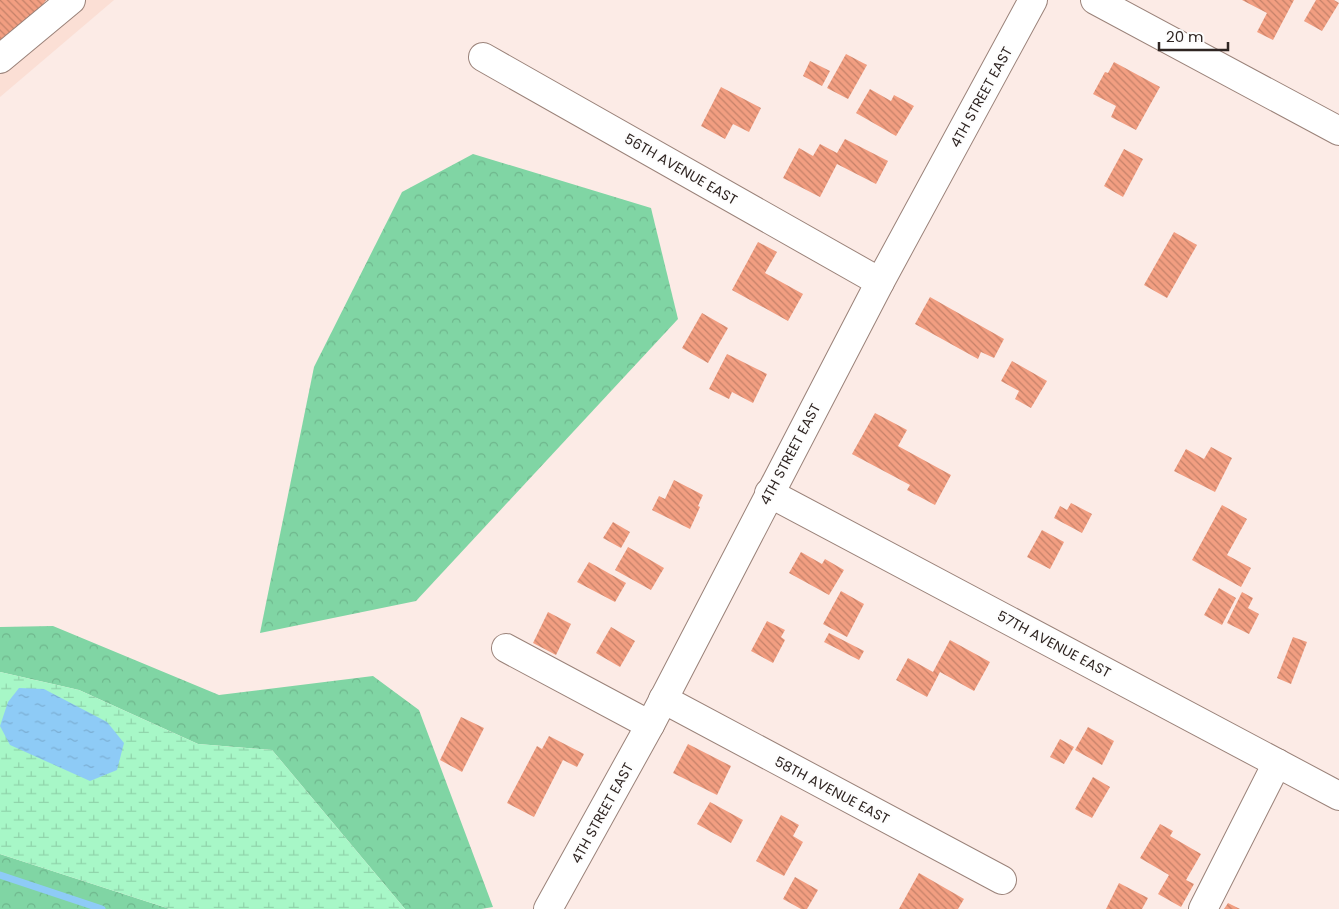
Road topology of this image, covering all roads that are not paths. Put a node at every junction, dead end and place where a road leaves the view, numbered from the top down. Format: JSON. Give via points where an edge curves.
{"nodes":[{"id":1,"x":71,"y":0,"type":"edge"},
{"id":2,"x":1033,"y":0,"type":"edge"},
{"id":3,"x":1095,"y":0,"type":"edge"},
{"id":4,"x":483,"y":57,"type":"dead end"},
{"id":5,"x":0,"y":59,"type":"edge"},
{"id":6,"x":1339,"y":131,"type":"edge"},
{"id":7,"x":880,"y":282,"type":"junction"},
{"id":8,"x":769,"y":493,"type":"junction"},
{"id":9,"x":506,"y":648,"type":"dead end"},
{"id":10,"x":663,"y":699,"type":"junction"},
{"id":11,"x":650,"y":725,"type":"junction"},
{"id":12,"x":1277,"y":763,"type":"junction"},
{"id":13,"x":1339,"y":796,"type":"edge"},
{"id":14,"x":1002,"y":880,"type":"dead end"},
{"id":15,"x":548,"y":909,"type":"edge"},
{"id":16,"x":1202,"y":909,"type":"edge"}],
"edges":[{"from":1,"to":5,"type":"street"},
{"from":2,"to":7,"type":"street","name":"4TH STREET EAST"},
{"from":3,"to":6,"type":"street"},
{"from":4,"to":7,"type":"street","name":"56TH AVENUE EAST"},
{"from":7,"to":8,"type":"street","name":"4TH STREET EAST"},
{"from":8,"to":10,"type":"street","name":"4TH STREET EAST"},
{"from":8,"to":12,"type":"street","name":"57TH AVENUE EAST"},
{"from":9,"to":11,"type":"street"},
{"from":10,"to":11,"type":"street","name":"4TH STREET EAST"},
{"from":10,"to":14,"type":"street","name":"58TH AVENUE EAST"},
{"from":11,"to":15,"type":"street","name":"4TH STREET EAST"},
{"from":12,"to":13,"type":"street","name":"57TH AVENUE EAST"},
{"from":12,"to":16,"type":"street"}]}
